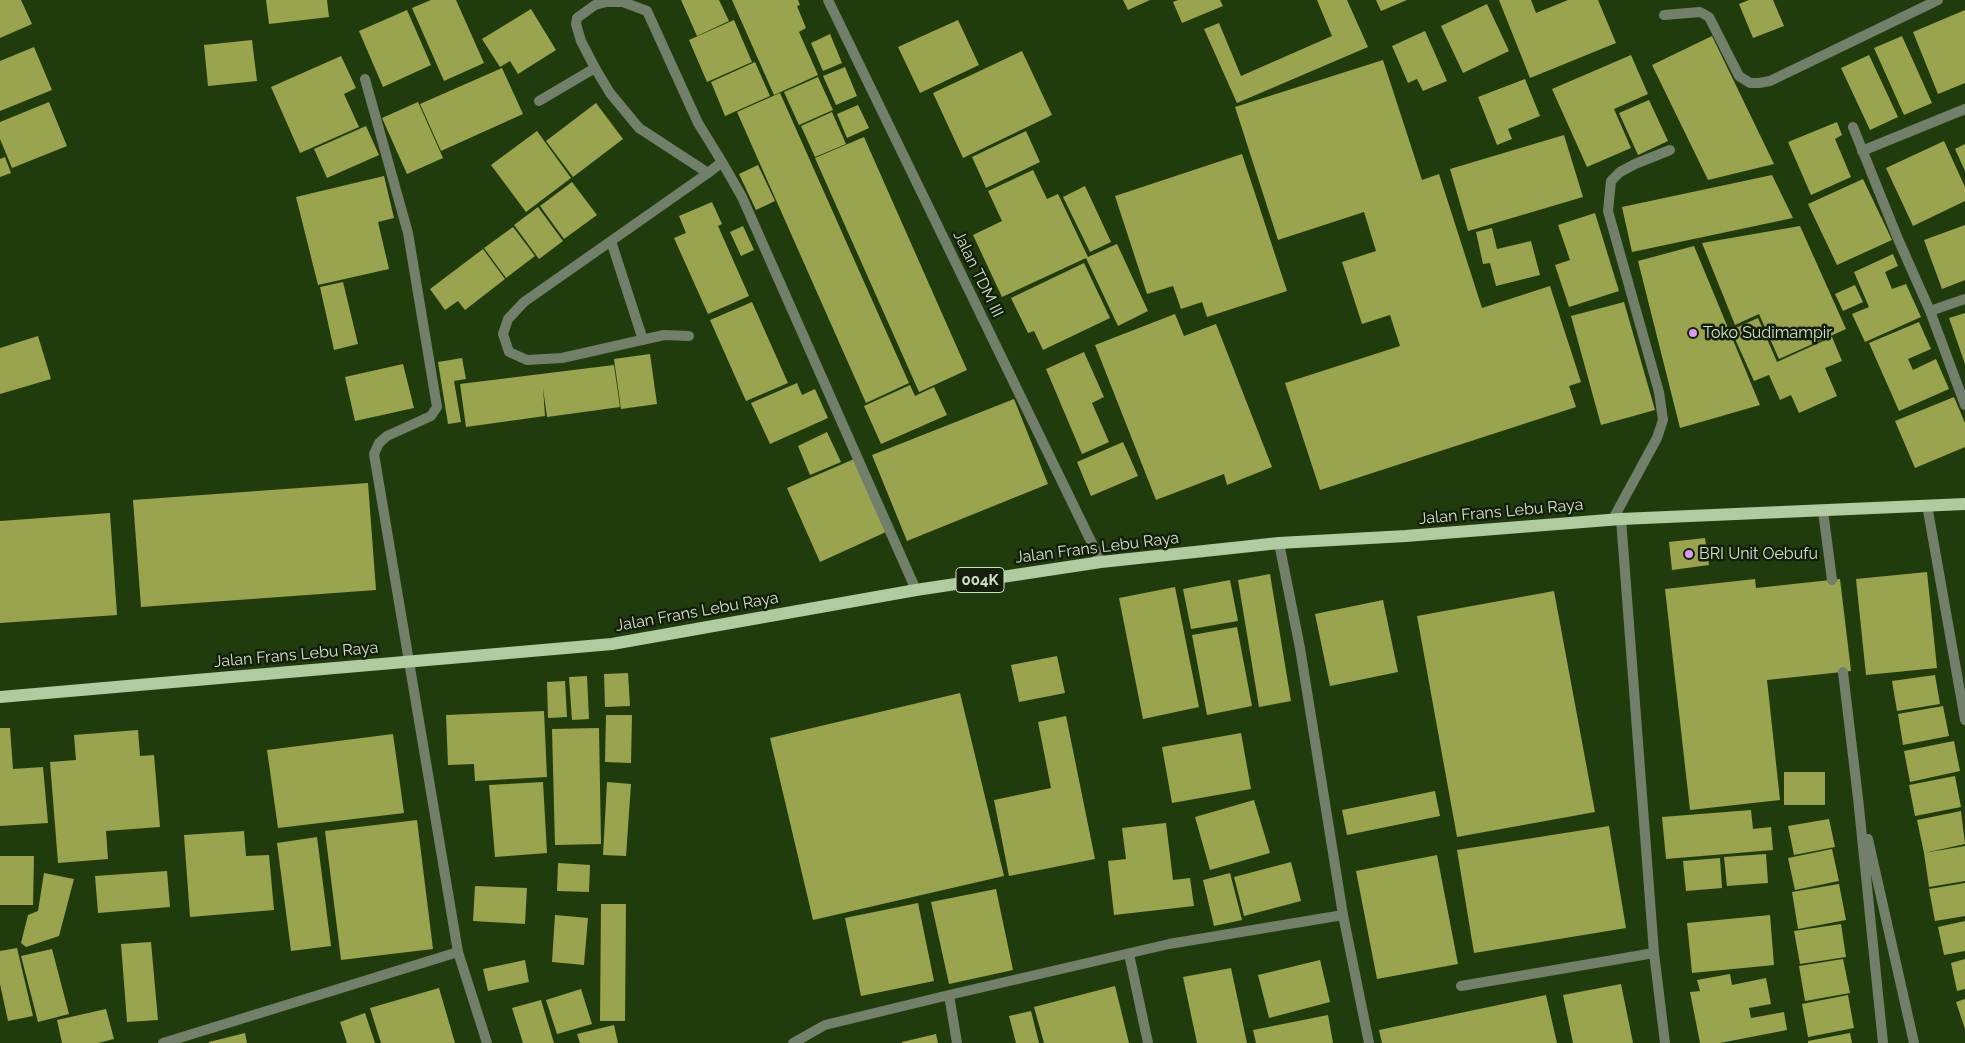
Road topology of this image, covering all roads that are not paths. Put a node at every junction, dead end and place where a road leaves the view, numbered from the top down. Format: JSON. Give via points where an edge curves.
{"nodes":[{"id":1,"x":828,"y":0,"type":"edge"},
{"id":2,"x":1938,"y":0,"type":"edge"},
{"id":3,"x":1664,"y":15,"type":"dead end"},
{"id":4,"x":595,"y":68,"type":"junction"},
{"id":5,"x":365,"y":79,"type":"dead end"},
{"id":6,"x":540,"y":101,"type":"dead end"},
{"id":7,"x":1965,"y":109,"type":"edge"},
{"id":8,"x":1853,"y":127,"type":"dead end"},
{"id":9,"x":1670,"y":150,"type":"dead end"},
{"id":10,"x":1862,"y":151,"type":"junction"},
{"id":11,"x":722,"y":162,"type":"junction"},
{"id":12,"x":708,"y":173,"type":"junction"},
{"id":13,"x":611,"y":241,"type":"junction"},
{"id":14,"x":1965,"y":299,"type":"edge"},
{"id":15,"x":1930,"y":311,"type":"junction"},
{"id":16,"x":689,"y":336,"type":"dead end"},
{"id":17,"x":643,"y":340,"type":"junction"},
{"id":18,"x":1965,"y":405,"type":"edge"},
{"id":19,"x":1965,"y":504,"type":"edge"},
{"id":20,"x":1927,"y":505,"type":"junction"},
{"id":21,"x":1823,"y":511,"type":"junction"},
{"id":22,"x":1617,"y":519,"type":"junction"},
{"id":23,"x":1279,"y":543,"type":"junction"},
{"id":24,"x":1101,"y":562,"type":"junction"},
{"id":25,"x":1832,"y":580,"type":"dead end"},
{"id":26,"x":916,"y":590,"type":"junction"},
{"id":27,"x":410,"y":660,"type":"junction"},
{"id":28,"x":1843,"y":672,"type":"dead end"},
{"id":29,"x":0,"y":697,"type":"edge"},
{"id":30,"x":1965,"y":720,"type":"edge"},
{"id":31,"x":1858,"y":798,"type":"junction"},
{"id":32,"x":1343,"y":916,"type":"junction"},
{"id":33,"x":458,"y":952,"type":"junction"},
{"id":34,"x":1654,"y":952,"type":"junction"},
{"id":35,"x":1129,"y":954,"type":"junction"},
{"id":36,"x":1461,"y":986,"type":"dead end"},
{"id":37,"x":949,"y":995,"type":"junction"},
{"id":38,"x":163,"y":1043,"type":"edge"},
{"id":39,"x":486,"y":1043,"type":"edge"},
{"id":40,"x":793,"y":1043,"type":"edge"},
{"id":41,"x":957,"y":1043,"type":"edge"},
{"id":42,"x":1148,"y":1043,"type":"edge"},
{"id":43,"x":1369,"y":1043,"type":"edge"},
{"id":44,"x":1665,"y":1043,"type":"edge"},
{"id":45,"x":1883,"y":1043,"type":"edge"},
{"id":46,"x":1914,"y":1043,"type":"edge"}],
"edges":[{"from":1,"to":24,"type":"street","name":"Jalan TDM III"},
{"from":2,"to":3,"type":"street","via":[[1759,84],[1739,76],[1708,17],[1700,12]]},
{"from":4,"to":6,"type":"street"},
{"from":4,"to":11,"type":"street","via":[[581,41],[577,18],[595,5],[606,2],[624,2],[647,10],[698,123]]},
{"from":4,"to":12,"type":"street","via":[[610,93],[639,128]]},
{"from":5,"to":27,"type":"street","via":[[408,233],[437,408],[431,416],[387,436],[374,454]]},
{"from":7,"to":10,"type":"street"},
{"from":8,"to":10,"type":"street"},
{"from":9,"to":22,"type":"street","via":[[1635,164],[1611,181],[1608,211],[1659,392],[1663,420]]},
{"from":10,"to":15,"type":"street"},
{"from":11,"to":12,"type":"street"},
{"from":11,"to":26,"type":"street","via":[[746,206]]},
{"from":12,"to":13,"type":"street"},
{"from":13,"to":17,"type":"street"},
{"from":13,"to":17,"type":"street","via":[[524,302],[508,319],[503,334],[509,352],[527,360],[562,358]]},
{"from":14,"to":15,"type":"street"},
{"from":15,"to":18,"type":"street"},
{"from":16,"to":17,"type":"street","via":[[664,335]]},
{"from":19,"to":20,"type":"main road","name":"Jalan Frans Lebu Raya","number":"004K"},
{"from":20,"to":21,"type":"main road","name":"Jalan Frans Lebu Raya","number":"004K"},
{"from":20,"to":30,"type":"street"},
{"from":21,"to":22,"type":"main road","name":"Jalan Frans Lebu Raya","number":"004K"},
{"from":21,"to":25,"type":"street"},
{"from":22,"to":23,"type":"main road","name":"Jalan Frans Lebu Raya","number":"004K"},
{"from":22,"to":34,"type":"street"},
{"from":23,"to":24,"type":"main road","name":"Jalan Frans Lebu Raya","number":"004K"},
{"from":23,"to":32,"type":"street","via":[[1300,648]]},
{"from":24,"to":26,"type":"main road","name":"Jalan Frans Lebu Raya","number":"004K"},
{"from":26,"to":27,"type":"main road","name":"Jalan Frans Lebu Raya","number":"004K","via":[[612,644]]},
{"from":27,"to":29,"type":"main road","name":"Jalan Frans Lebu Raya","number":"004K"},
{"from":27,"to":33,"type":"street"},
{"from":28,"to":31,"type":"street"},
{"from":31,"to":45,"type":"street"},
{"from":31,"to":46,"type":"street"},
{"from":32,"to":35,"type":"street","via":[[1169,944]]},
{"from":32,"to":43,"type":"street"},
{"from":33,"to":38,"type":"street"},
{"from":33,"to":39,"type":"street"},
{"from":34,"to":36,"type":"street"},
{"from":34,"to":44,"type":"street"},
{"from":35,"to":37,"type":"street"},
{"from":35,"to":42,"type":"street"},
{"from":37,"to":40,"type":"street","via":[[825,1025]]},
{"from":37,"to":41,"type":"street"}]}
